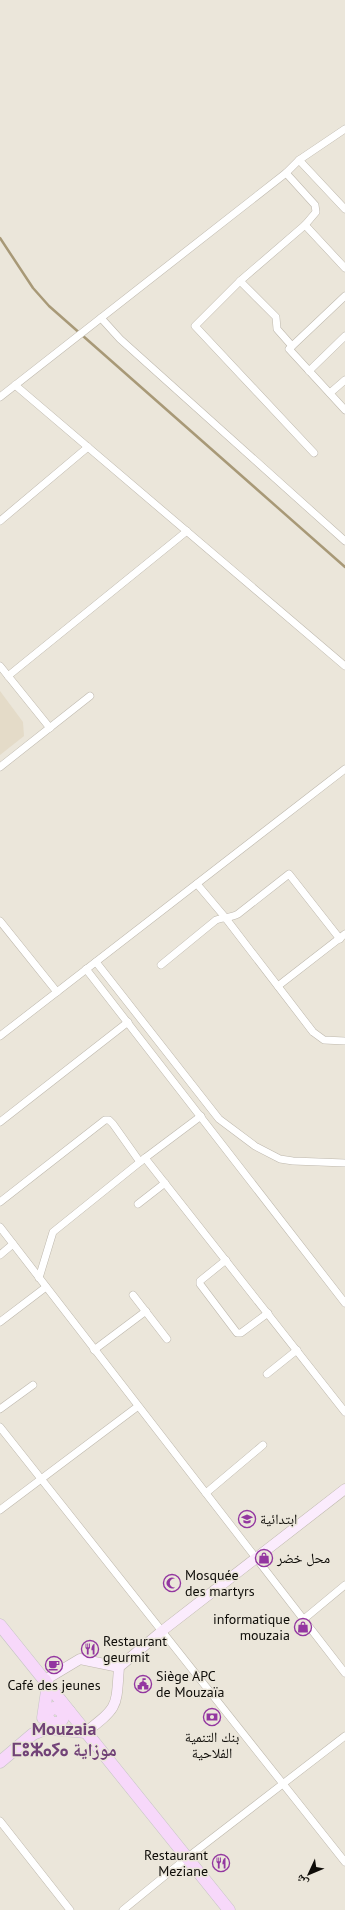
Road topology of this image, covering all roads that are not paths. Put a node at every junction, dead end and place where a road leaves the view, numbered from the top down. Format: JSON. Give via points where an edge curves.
{"nodes":[{"id":1,"x":345,"y":129,"type":"edge"},
{"id":2,"x":299,"y":160,"type":"junction"},
{"id":3,"x":286,"y":173,"type":"junction"},
{"id":4,"x":345,"y":209,"type":"edge"},
{"id":5,"x":305,"y":225,"type":"junction"},
{"id":6,"x":345,"y":268,"type":"edge"},
{"id":7,"x":240,"y":282,"type":"junction"},
{"id":8,"x":345,"y":296,"type":"edge"},
{"id":9,"x":102,"y":318,"type":"junction"},
{"id":10,"x":345,"y":336,"type":"edge"},
{"id":11,"x":292,"y":346,"type":"junction"},
{"id":12,"x":309,"y":371,"type":"junction"},
{"id":13,"x":345,"y":380,"type":"edge"},
{"id":14,"x":15,"y":385,"type":"junction"},
{"id":15,"x":330,"y":393,"type":"junction"},
{"id":16,"x":0,"y":397,"type":"edge"},
{"id":17,"x":345,"y":410,"type":"edge"},
{"id":18,"x":88,"y":447,"type":"junction"},
{"id":19,"x":314,"y":453,"type":"dead end"},
{"id":20,"x":0,"y":521,"type":"edge"},
{"id":21,"x":187,"y":531,"type":"junction"},
{"id":22,"x":345,"y":541,"type":"edge"},
{"id":23,"x":0,"y":666,"type":"edge"},
{"id":24,"x":345,"y":666,"type":"edge"},
{"id":25,"x":8,"y":676,"type":"junction"},
{"id":26,"x":90,"y":696,"type":"dead end"},
{"id":27,"x":50,"y":728,"type":"junction"},
{"id":28,"x":0,"y":766,"type":"edge"},
{"id":29,"x":345,"y":769,"type":"edge"},
{"id":30,"x":197,"y":884,"type":"junction"},
{"id":31,"x":224,"y":916,"type":"junction"},
{"id":32,"x":0,"y":921,"type":"edge"},
{"id":33,"x":342,"y":936,"type":"edge"},
{"id":34,"x":96,"y":962,"type":"junction"},
{"id":35,"x":161,"y":965,"type":"dead end"},
{"id":36,"x":86,"y":969,"type":"junction"},
{"id":37,"x":278,"y":986,"type":"junction"},
{"id":38,"x":57,"y":992,"type":"junction"},
{"id":39,"x":128,"y":1022,"type":"junction"},
{"id":40,"x":0,"y":1036,"type":"edge"},
{"id":41,"x":345,"y":1041,"type":"edge"},
{"id":42,"x":201,"y":1116,"type":"junction"},
{"id":43,"x":0,"y":1122,"type":"edge"},
{"id":44,"x":142,"y":1160,"type":"junction"},
{"id":45,"x":345,"y":1163,"type":"edge"},
{"id":46,"x":165,"y":1183,"type":"junction"},
{"id":47,"x":0,"y":1202,"type":"edge"},
{"id":48,"x":138,"y":1204,"type":"dead end"},
{"id":49,"x":0,"y":1227,"type":"edge"},
{"id":50,"x":13,"y":1244,"type":"junction"},
{"id":51,"x":0,"y":1255,"type":"edge"},
{"id":52,"x":226,"y":1260,"type":"junction"},
{"id":53,"x":39,"y":1278,"type":"junction"},
{"id":54,"x":46,"y":1287,"type":"junction"},
{"id":55,"x":133,"y":1295,"type":"dead end"},
{"id":56,"x":345,"y":1303,"type":"edge"},
{"id":57,"x":146,"y":1311,"type":"junction"},
{"id":58,"x":268,"y":1313,"type":"junction"},
{"id":59,"x":0,"y":1322,"type":"edge"},
{"id":60,"x":168,"y":1339,"type":"dead end"},
{"id":61,"x":94,"y":1350,"type":"junction"},
{"id":62,"x":297,"y":1350,"type":"junction"},
{"id":63,"x":267,"y":1374,"type":"dead end"},
{"id":64,"x":33,"y":1385,"type":"dead end"},
{"id":65,"x":137,"y":1407,"type":"junction"},
{"id":66,"x":0,"y":1409,"type":"edge"},
{"id":67,"x":345,"y":1412,"type":"edge"},
{"id":68,"x":0,"y":1427,"type":"edge"},
{"id":69,"x":263,"y":1445,"type":"dead end"},
{"id":70,"x":40,"y":1479,"type":"junction"},
{"id":71,"x":345,"y":1488,"type":"edge"},
{"id":72,"x":206,"y":1493,"type":"junction"},
{"id":73,"x":0,"y":1510,"type":"edge"},
{"id":74,"x":256,"y":1558,"type":"junction"},
{"id":75,"x":345,"y":1585,"type":"edge"},
{"id":76,"x":304,"y":1619,"type":"junction"},
{"id":77,"x":0,"y":1624,"type":"edge"},
{"id":78,"x":162,"y":1631,"type":"junction"},
{"id":79,"x":119,"y":1667,"type":"junction"},
{"id":80,"x":345,"y":1673,"type":"edge"},
{"id":81,"x":45,"y":1680,"type":"junction"},
{"id":82,"x":60,"y":1712,"type":"junction"},
{"id":83,"x":39,"y":1729,"type":"junction"},
{"id":84,"x":86,"y":1732,"type":"junction"},
{"id":85,"x":345,"y":1736,"type":"edge"},
{"id":86,"x":0,"y":1762,"type":"edge"},
{"id":87,"x":282,"y":1784,"type":"junction"},
{"id":88,"x":0,"y":1821,"type":"edge"},
{"id":89,"x":188,"y":1857,"type":"junction"},
{"id":90,"x":345,"y":1862,"type":"edge"},
{"id":91,"x":70,"y":1910,"type":"edge"},
{"id":92,"x":124,"y":1910,"type":"edge"},
{"id":93,"x":229,"y":1910,"type":"edge"}],
"edges":[{"from":1,"to":2,"type":"street"},
{"from":2,"to":3,"type":"street"},
{"from":2,"to":4,"type":"street"},
{"from":3,"to":5,"type":"street","via":[[315,205],[316,212]]},
{"from":3,"to":9,"type":"street"},
{"from":5,"to":6,"type":"street"},
{"from":5,"to":7,"type":"street"},
{"from":7,"to":11,"type":"street","via":[[276,317],[277,329]]},
{"from":7,"to":19,"type":"street","via":[[195,326]]},
{"from":8,"to":11,"type":"street"},
{"from":9,"to":14,"type":"street"},
{"from":9,"to":22,"type":"street","via":[[120,339]]},
{"from":10,"to":12,"type":"street"},
{"from":11,"to":12,"type":"street","via":[[289,349]]},
{"from":12,"to":15,"type":"street"},
{"from":13,"to":15,"type":"street"},
{"from":14,"to":16,"type":"street"},
{"from":14,"to":18,"type":"street"},
{"from":15,"to":17,"type":"street"},
{"from":18,"to":20,"type":"street"},
{"from":18,"to":21,"type":"street"},
{"from":21,"to":24,"type":"street"},
{"from":21,"to":25,"type":"street"},
{"from":23,"to":25,"type":"street"},
{"from":25,"to":27,"type":"street"},
{"from":26,"to":27,"type":"street"},
{"from":27,"to":28,"type":"street"},
{"from":29,"to":30,"type":"street"},
{"from":30,"to":31,"type":"street"},
{"from":30,"to":34,"type":"street"},
{"from":31,"to":33,"type":"street","via":[[233,917],[238,914],[290,874]]},
{"from":31,"to":35,"type":"street"},
{"from":31,"to":37,"type":"street"},
{"from":32,"to":38,"type":"street"},
{"from":33,"to":37,"type":"street"},
{"from":34,"to":36,"type":"street"},
{"from":34,"to":45,"type":"street","via":[[220,1119],[255,1146],[280,1159]]},
{"from":36,"to":38,"type":"street"},
{"from":36,"to":39,"type":"street"},
{"from":37,"to":41,"type":"street","via":[[318,1037],[324,1040]]},
{"from":38,"to":40,"type":"street"},
{"from":39,"to":42,"type":"street"},
{"from":39,"to":43,"type":"street"},
{"from":42,"to":44,"type":"street"},
{"from":42,"to":56,"type":"street"},
{"from":44,"to":46,"type":"street"},
{"from":44,"to":47,"type":"street","via":[[113,1124],[105,1120]]},
{"from":44,"to":53,"type":"street","via":[[53,1232]]},
{"from":46,"to":48,"type":"street"},
{"from":46,"to":52,"type":"street"},
{"from":49,"to":50,"type":"street"},
{"from":50,"to":51,"type":"street"},
{"from":50,"to":53,"type":"street"},
{"from":52,"to":58,"type":"street"},
{"from":52,"to":58,"type":"street","via":[[200,1281],[200,1284],[237,1333],[241,1333]]},
{"from":53,"to":54,"type":"street"},
{"from":54,"to":59,"type":"street"},
{"from":54,"to":61,"type":"street"},
{"from":55,"to":57,"type":"street"},
{"from":57,"to":60,"type":"street"},
{"from":57,"to":61,"type":"street"},
{"from":58,"to":62,"type":"street"},
{"from":61,"to":65,"type":"street"},
{"from":62,"to":63,"type":"street"},
{"from":62,"to":67,"type":"street"},
{"from":64,"to":66,"type":"street"},
{"from":65,"to":70,"type":"street"},
{"from":65,"to":72,"type":"street"},
{"from":68,"to":70,"type":"street"},
{"from":69,"to":72,"type":"street"},
{"from":70,"to":73,"type":"street"},
{"from":70,"to":78,"type":"street"},
{"from":71,"to":74,"type":"main road"},
{"from":72,"to":74,"type":"street"},
{"from":74,"to":76,"type":"street"},
{"from":74,"to":78,"type":"main road"},
{"from":75,"to":76,"type":"street"},
{"from":76,"to":80,"type":"street"},
{"from":77,"to":81,"type":"main road"},
{"from":78,"to":79,"type":"main road"},
{"from":78,"to":87,"type":"street"},
{"from":79,"to":81,"type":"main road","via":[[80,1659]]},
{"from":79,"to":84,"type":"main road","via":[[115,1707]]},
{"from":81,"to":82,"type":"main road"},
{"from":81,"to":83,"type":"main road","via":[[47,1691]]},
{"from":82,"to":83,"type":"main road"},
{"from":82,"to":84,"type":"main road"},
{"from":83,"to":84,"type":"main road","via":[[58,1728]]},
{"from":83,"to":86,"type":"main road"},
{"from":84,"to":89,"type":"main road"},
{"from":85,"to":87,"type":"street"},
{"from":87,"to":89,"type":"street"},
{"from":87,"to":90,"type":"street"},
{"from":88,"to":91,"type":"street"},
{"from":89,"to":92,"type":"street"},
{"from":89,"to":93,"type":"main road"}]}
